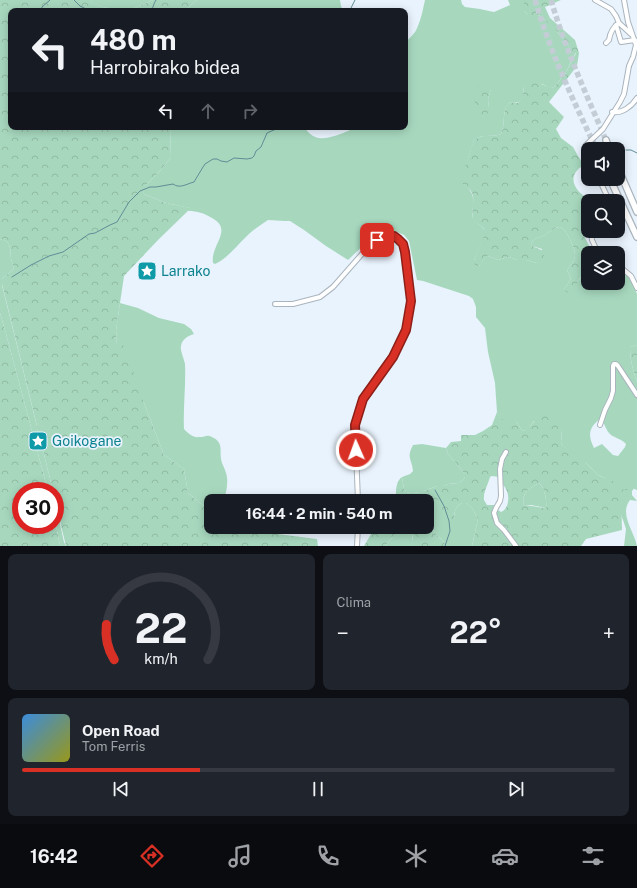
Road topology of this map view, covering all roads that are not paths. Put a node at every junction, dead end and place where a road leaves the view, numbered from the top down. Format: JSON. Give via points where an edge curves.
{"nodes":[{"id":1,"x":595,"y":0,"type":"edge"},
{"id":2,"x":624,"y":0,"type":"edge"},
{"id":3,"x":618,"y":24,"type":"junction"},
{"id":4,"x":631,"y":34,"type":"junction"},
{"id":5,"x":635,"y":41,"type":"edge"},
{"id":6,"x":606,"y":43,"type":"dead end"},
{"id":7,"x":637,"y":98,"type":"edge"},
{"id":8,"x":612,"y":112,"type":"junction"},
{"id":9,"x":589,"y":142,"type":"edge"},
{"id":10,"x":625,"y":184,"type":"edge"},
{"id":11,"x":613,"y":186,"type":"edge"},
{"id":12,"x":637,"y":212,"type":"edge"},
{"id":13,"x":637,"y":237,"type":"edge"},
{"id":14,"x":625,"y":271,"type":"edge"},
{"id":15,"x":637,"y":288,"type":"edge"},
{"id":16,"x":275,"y":304,"type":"dead end"},
{"id":17,"x":637,"y":395,"type":"edge"},
{"id":18,"x":600,"y":424,"type":"dead end"},
{"id":19,"x":506,"y":452,"type":"dead end"},
{"id":20,"x":358,"y":494,"type":"edge"},
{"id":21,"x":358,"y":534,"type":"edge"},
{"id":22,"x":357,"y":546,"type":"edge"},
{"id":23,"x":516,"y":546,"type":"edge"}],
"edges":[{"from":1,"to":3,"type":"street","via":[[611,9]]},
{"from":2,"to":4,"type":"street"},
{"from":3,"to":4,"type":"street"},
{"from":3,"to":5,"type":"street","via":[[621,42]]},
{"from":3,"to":6,"type":"street"},
{"from":4,"to":5,"type":"street"},
{"from":5,"to":8,"type":"street","via":[[624,94]]},
{"from":7,"to":8,"type":"street","via":[[620,112]]},
{"from":8,"to":9,"type":"street","via":[[603,129]]},
{"from":10,"to":12,"type":"highway"},
{"from":11,"to":13,"type":"highway"},
{"from":14,"to":15,"type":"street"},
{"from":16,"to":20,"type":"street","via":[[293,304],[320,297],[333,287],[377,240],[394,236],[403,244],[411,301],[406,330],[393,357],[363,399],[355,425]]},
{"from":17,"to":18,"type":"street","via":[[618,366],[614,364],[611,398]]},
{"from":19,"to":23,"type":"street","via":[[500,469],[501,496],[494,513],[497,523]]},
{"from":21,"to":22,"type":"street"}]}
